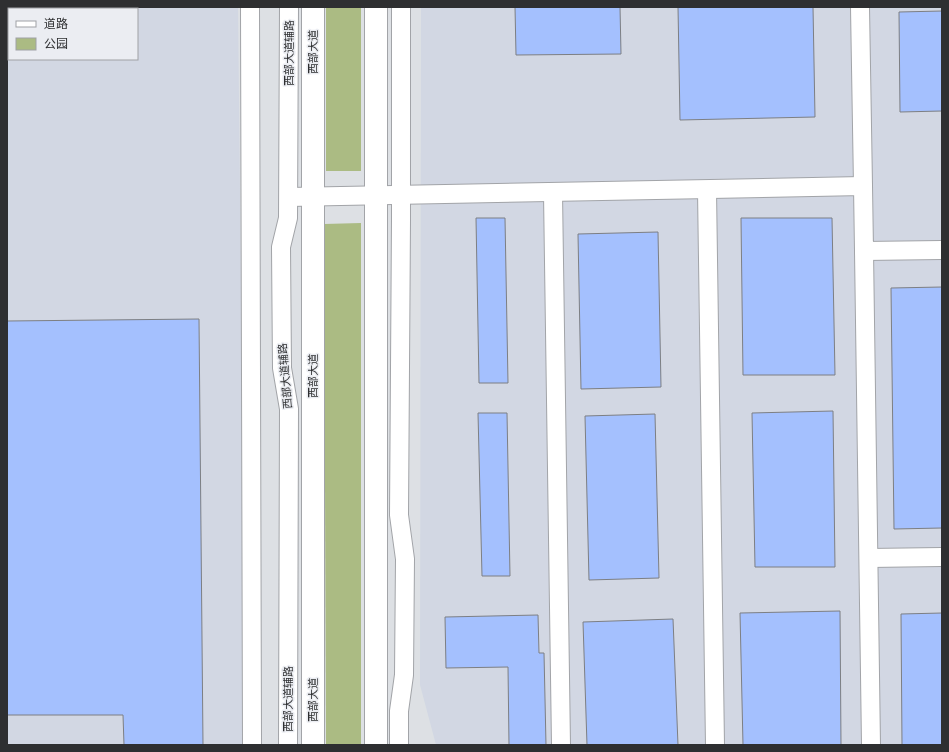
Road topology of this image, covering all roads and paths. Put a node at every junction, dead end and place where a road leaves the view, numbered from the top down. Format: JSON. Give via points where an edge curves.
{"nodes":[{"id":1,"x":250,"y":7,"type":"edge"},
{"id":2,"x":289,"y":7,"type":"edge"},
{"id":3,"x":313,"y":7,"type":"edge"},
{"id":4,"x":376,"y":7,"type":"edge"},
{"id":5,"x":401,"y":7,"type":"edge"},
{"id":6,"x":860,"y":7,"type":"edge"},
{"id":7,"x":863,"y":186,"type":"junction"},
{"id":8,"x":707,"y":190,"type":"junction"},
{"id":9,"x":553,"y":193,"type":"junction"},
{"id":10,"x":401,"y":194,"type":"junction"},
{"id":11,"x":376,"y":195,"type":"junction"},
{"id":12,"x":313,"y":196,"type":"junction"},
{"id":13,"x":289,"y":197,"type":"junction"},
{"id":14,"x":942,"y":250,"type":"edge"},
{"id":15,"x":864,"y":251,"type":"junction"},
{"id":16,"x":942,"y":557,"type":"edge"},
{"id":17,"x":869,"y":558,"type":"junction"},
{"id":18,"x":252,"y":745,"type":"edge"},
{"id":19,"x":288,"y":745,"type":"edge"},
{"id":20,"x":313,"y":745,"type":"edge"},
{"id":21,"x":376,"y":745,"type":"edge"},
{"id":22,"x":399,"y":745,"type":"edge"},
{"id":23,"x":561,"y":745,"type":"edge"},
{"id":24,"x":715,"y":745,"type":"edge"},
{"id":25,"x":871,"y":745,"type":"edge"}],
"edges":[{"from":1,"to":18,"type":"street"},
{"from":2,"to":13,"type":"street","name":"西部大道辅路"},
{"from":3,"to":12,"type":"main road","name":"西部大道"},
{"from":4,"to":11,"type":"main road"},
{"from":5,"to":10,"type":"street"},
{"from":6,"to":7,"type":"street"},
{"from":7,"to":8,"type":"street"},
{"from":7,"to":15,"type":"street"},
{"from":8,"to":9,"type":"street"},
{"from":8,"to":24,"type":"street"},
{"from":9,"to":10,"type":"street"},
{"from":9,"to":23,"type":"street"},
{"from":10,"to":11,"type":"street"},
{"from":10,"to":22,"type":"street","via":[[399,515],[404,560],[404,676],[399,711]]},
{"from":11,"to":12,"type":"street"},
{"from":11,"to":21,"type":"main road"},
{"from":12,"to":13,"type":"street"},
{"from":12,"to":20,"type":"main road","name":"西部大道"},
{"from":13,"to":19,"type":"street","name":"西部大道辅路","via":[[288,218],[281,247],[282,368],[289,409]]},
{"from":14,"to":15,"type":"street"},
{"from":15,"to":17,"type":"street"},
{"from":16,"to":17,"type":"street"},
{"from":17,"to":25,"type":"street"}]}
